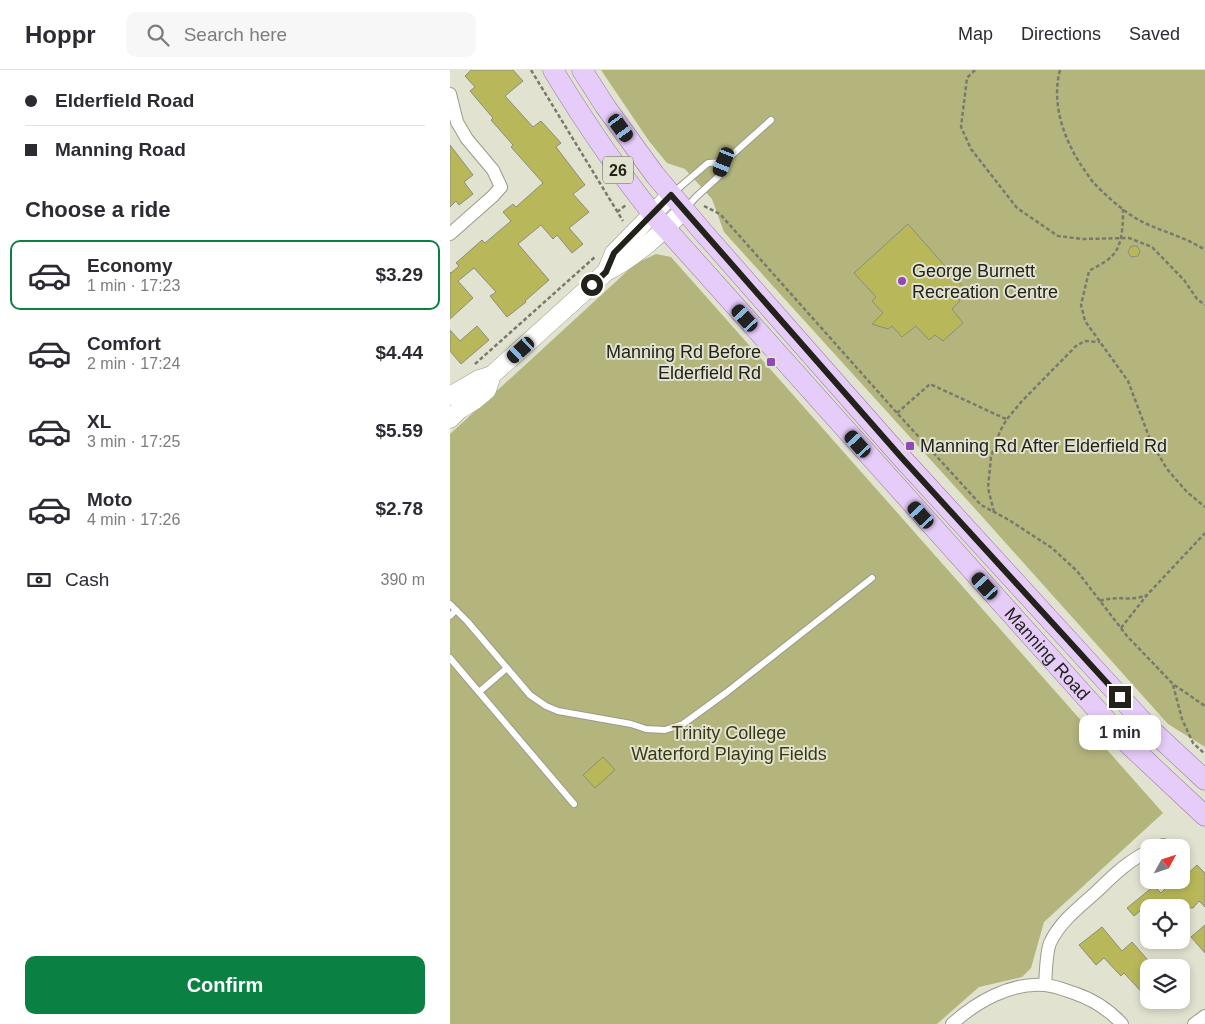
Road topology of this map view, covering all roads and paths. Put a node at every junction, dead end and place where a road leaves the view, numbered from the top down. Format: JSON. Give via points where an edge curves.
{"nodes":[{"id":1,"x":531,"y":70,"type":"edge"},
{"id":2,"x":553,"y":70,"type":"edge"},
{"id":3,"x":582,"y":70,"type":"edge"},
{"id":4,"x":975,"y":70,"type":"edge"},
{"id":5,"x":1060,"y":70,"type":"edge"},
{"id":6,"x":450,"y":94,"type":"edge"},
{"id":7,"x":771,"y":120,"type":"dead end"},
{"id":8,"x":724,"y":162,"type":"junction"},
{"id":9,"x":671,"y":195,"type":"junction"},
{"id":10,"x":694,"y":208,"type":"junction"},
{"id":11,"x":1123,"y":208,"type":"junction"},
{"id":12,"x":652,"y":213,"type":"junction"},
{"id":13,"x":625,"y":224,"type":"dead end"},
{"id":14,"x":666,"y":228,"type":"junction"},
{"id":15,"x":450,"y":234,"type":"edge"},
{"id":16,"x":1120,"y":238,"type":"junction"},
{"id":17,"x":1205,"y":250,"type":"edge"},
{"id":18,"x":602,"y":251,"type":"dead end"},
{"id":19,"x":606,"y":272,"type":"junction"},
{"id":20,"x":1205,"y":305,"type":"edge"},
{"id":21,"x":1100,"y":342,"type":"junction"},
{"id":22,"x":472,"y":367,"type":"dead end"},
{"id":23,"x":452,"y":406,"type":"edge"},
{"id":24,"x":897,"y":414,"type":"junction"},
{"id":25,"x":1006,"y":419,"type":"junction"},
{"id":26,"x":1205,"y":507,"type":"edge"},
{"id":27,"x":994,"y":512,"type":"junction"},
{"id":28,"x":1205,"y":533,"type":"edge"},
{"id":29,"x":872,"y":578,"type":"dead end"},
{"id":30,"x":1147,"y":595,"type":"junction"},
{"id":31,"x":1100,"y":601,"type":"junction"},
{"id":32,"x":450,"y":604,"type":"edge"},
{"id":33,"x":456,"y":610,"type":"junction"},
{"id":34,"x":450,"y":616,"type":"edge"},
{"id":35,"x":1121,"y":628,"type":"junction"},
{"id":36,"x":450,"y":658,"type":"edge"},
{"id":37,"x":507,"y":668,"type":"junction"},
{"id":38,"x":1173,"y":684,"type":"junction"},
{"id":39,"x":479,"y":692,"type":"junction"},
{"id":40,"x":1205,"y":706,"type":"edge"},
{"id":41,"x":1205,"y":754,"type":"edge"},
{"id":42,"x":1205,"y":780,"type":"edge"},
{"id":43,"x":574,"y":804,"type":"dead end"},
{"id":44,"x":1205,"y":816,"type":"edge"},
{"id":45,"x":1140,"y":856,"type":"edge"},
{"id":46,"x":1045,"y":985,"type":"junction"},
{"id":47,"x":1205,"y":1016,"type":"edge"},
{"id":48,"x":952,"y":1024,"type":"edge"},
{"id":49,"x":1122,"y":1024,"type":"edge"},
{"id":50,"x":1194,"y":1024,"type":"edge"}],
"edges":[{"from":1,"to":13,"type":"path"},
{"from":2,"to":12,"type":"main road","name":"Manning Road","number":"26","via":[[598,141]]},
{"from":3,"to":9,"type":"main road","name":"Manning Road","number":"26"},
{"from":4,"to":16,"type":"path","via":[[967,78],[961,127],[971,148],[1017,208],[1058,236]]},
{"from":5,"to":11,"type":"path","via":[[1058,103],[1068,140],[1093,183]]},
{"from":6,"to":15,"type":"street","via":[[457,122],[493,170],[501,187]]},
{"from":7,"to":8,"type":"lane"},
{"from":8,"to":9,"type":"lane","via":[[708,162]]},
{"from":8,"to":10,"type":"lane","via":[[719,176],[696,197]]},
{"from":9,"to":10,"type":"main road","name":"Manning Road","number":"26"},
{"from":9,"to":12,"type":"street"},
{"from":10,"to":14,"type":"street"},
{"from":10,"to":24,"type":"path","via":[[720,214]]},
{"from":10,"to":42,"type":"main road","name":"Manning Road","number":"26","via":[[901,457],[1139,718]]},
{"from":11,"to":16,"type":"path"},
{"from":11,"to":17,"type":"path","via":[[1150,226]]},
{"from":12,"to":14,"type":"main road","name":"Manning Road","number":"26"},
{"from":12,"to":19,"type":"street","via":[[614,253]]},
{"from":14,"to":19,"type":"street","via":[[623,263]]},
{"from":14,"to":44,"type":"main road","name":"Manning Road","number":"26","via":[[1125,741]]},
{"from":16,"to":20,"type":"path","via":[[1152,247]]},
{"from":16,"to":21,"type":"path","via":[[1112,257],[1089,271],[1081,305],[1085,322]]},
{"from":18,"to":22,"type":"path"},
{"from":19,"to":23,"type":"street","via":[[492,375],[487,390],[475,400]]},
{"from":21,"to":25,"type":"path","via":[[1085,341],[1076,346]]},
{"from":21,"to":26,"type":"path","via":[[1128,381],[1151,442],[1168,469]]},
{"from":24,"to":25,"type":"path","via":[[930,384]]},
{"from":24,"to":27,"type":"path","via":[[981,505]]},
{"from":25,"to":27,"type":"path","via":[[992,457],[988,488]]},
{"from":27,"to":31,"type":"path","via":[[1052,548],[1077,571]]},
{"from":28,"to":30,"type":"path"},
{"from":29,"to":37,"type":"lane","via":[[684,724],[665,730],[558,711],[530,695]]},
{"from":30,"to":31,"type":"path","via":[[1139,599]]},
{"from":30,"to":35,"type":"path"},
{"from":31,"to":35,"type":"path"},
{"from":32,"to":33,"type":"lane"},
{"from":33,"to":34,"type":"lane"},
{"from":33,"to":37,"type":"lane"},
{"from":35,"to":38,"type":"path"},
{"from":36,"to":39,"type":"lane"},
{"from":37,"to":39,"type":"lane"},
{"from":38,"to":40,"type":"path"},
{"from":38,"to":41,"type":"path","via":[[1192,743]]},
{"from":39,"to":43,"type":"lane"},
{"from":45,"to":46,"type":"street","via":[[1060,926],[1050,944]]},
{"from":46,"to":48,"type":"street","via":[[1026,986],[990,997]]},
{"from":46,"to":49,"type":"street","via":[[1084,996]]},
{"from":47,"to":50,"type":"street"}]}
